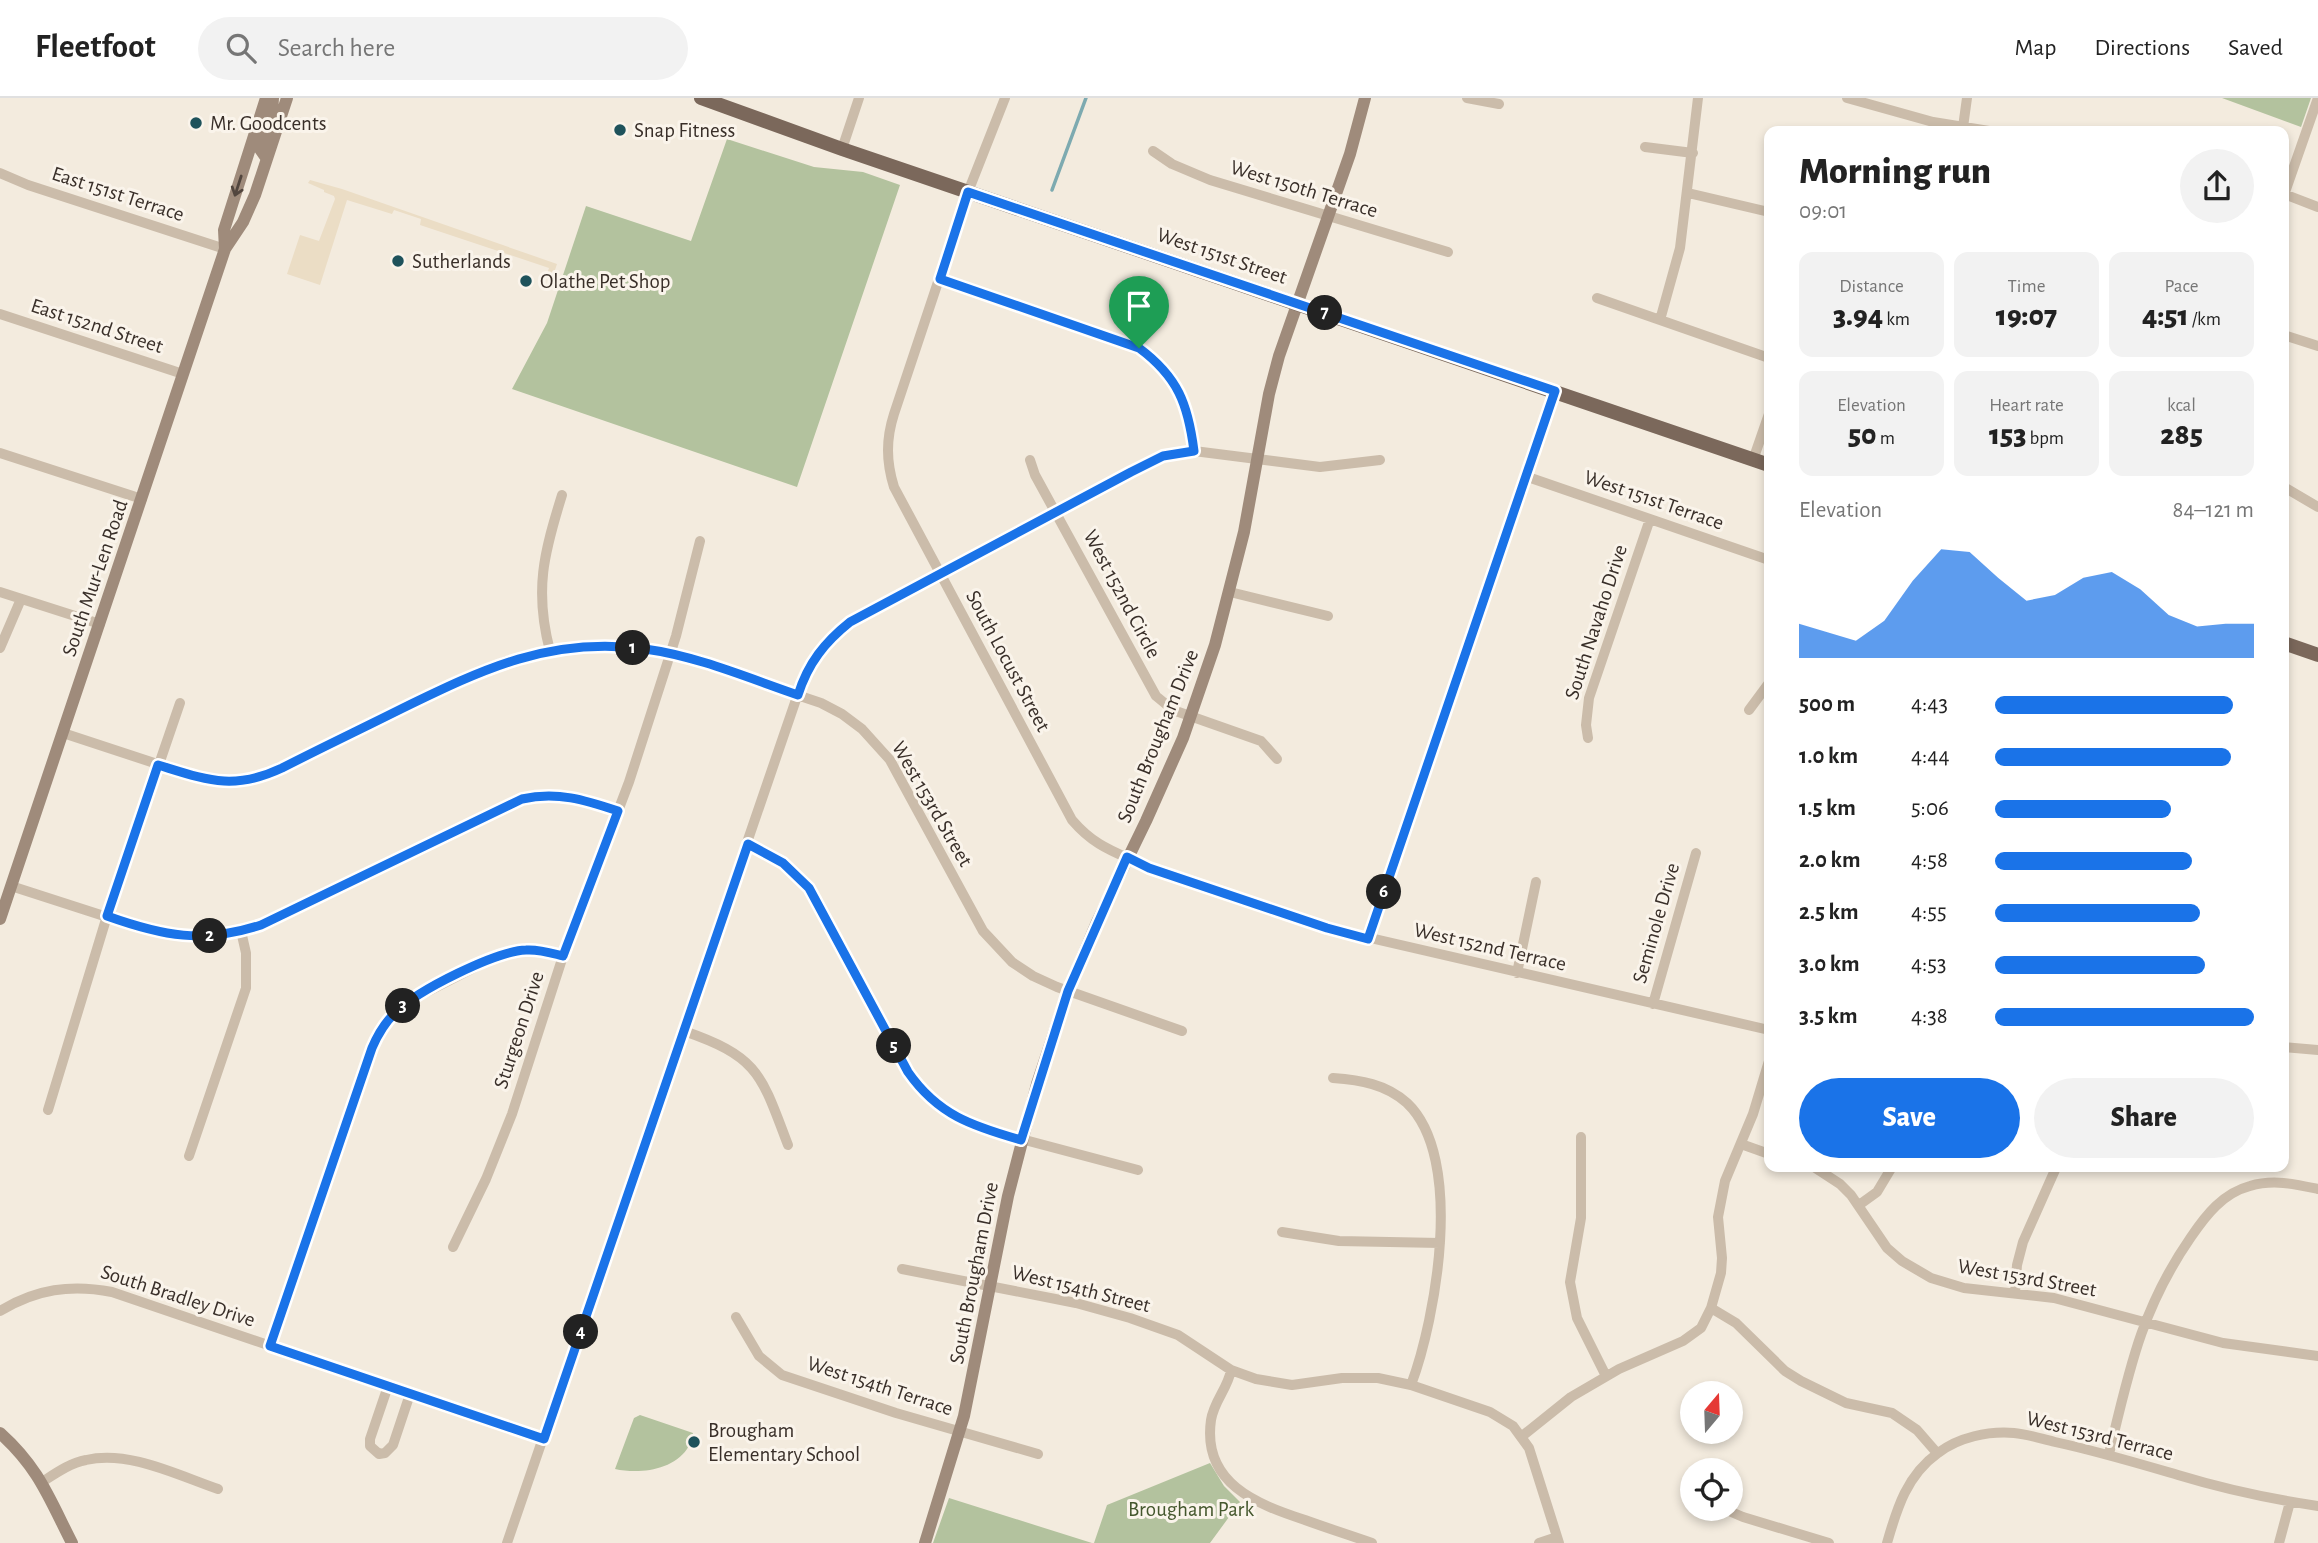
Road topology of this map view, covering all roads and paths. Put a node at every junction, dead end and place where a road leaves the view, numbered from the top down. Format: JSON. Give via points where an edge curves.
{"nodes":[{"id":1,"x":266,"y":98,"type":"edge"},
{"id":2,"x":273,"y":98,"type":"edge"},
{"id":3,"x":287,"y":98,"type":"edge"},
{"id":4,"x":701,"y":98,"type":"edge"},
{"id":5,"x":859,"y":98,"type":"edge"},
{"id":6,"x":1004,"y":98,"type":"edge"},
{"id":7,"x":1365,"y":98,"type":"edge"},
{"id":8,"x":1467,"y":98,"type":"edge"},
{"id":9,"x":1698,"y":98,"type":"edge"},
{"id":10,"x":1847,"y":98,"type":"edge"},
{"id":11,"x":1967,"y":98,"type":"edge"},
{"id":12,"x":2318,"y":98,"type":"edge"},
{"id":13,"x":1499,"y":104,"type":"dead end"},
{"id":14,"x":1957,"y":126,"type":"edge"},
{"id":15,"x":1963,"y":126,"type":"edge"},
{"id":16,"x":1644,"y":147,"type":"dead end"},
{"id":17,"x":842,"y":149,"type":"junction"},
{"id":18,"x":1153,"y":151,"type":"dead end"},
{"id":19,"x":1693,"y":153,"type":"junction"},
{"id":20,"x":267,"y":159,"type":"junction"},
{"id":21,"x":0,"y":173,"type":"edge"},
{"id":22,"x":2289,"y":181,"type":"edge"},
{"id":23,"x":968,"y":192,"type":"junction"},
{"id":24,"x":1688,"y":193,"type":"junction"},
{"id":25,"x":2289,"y":197,"type":"edge"},
{"id":26,"x":2318,"y":207,"type":"edge"},
{"id":27,"x":1764,"y":211,"type":"edge"},
{"id":28,"x":1327,"y":217,"type":"junction"},
{"id":29,"x":225,"y":249,"type":"junction"},
{"id":30,"x":1448,"y":252,"type":"dead end"},
{"id":31,"x":940,"y":279,"type":"junction"},
{"id":32,"x":1597,"y":298,"type":"dead end"},
{"id":33,"x":1297,"y":303,"type":"junction"},
{"id":34,"x":0,"y":314,"type":"edge"},
{"id":35,"x":1660,"y":320,"type":"junction"},
{"id":36,"x":2289,"y":337,"type":"edge"},
{"id":37,"x":2318,"y":346,"type":"edge"},
{"id":38,"x":1764,"y":356,"type":"edge"},
{"id":39,"x":183,"y":374,"type":"junction"},
{"id":40,"x":1555,"y":391,"type":"junction"},
{"id":41,"x":1764,"y":428,"type":"edge"},
{"id":42,"x":1194,"y":451,"type":"junction"},
{"id":43,"x":0,"y":453,"type":"edge"},
{"id":44,"x":1030,"y":460,"type":"dead end"},
{"id":45,"x":1256,"y":460,"type":"junction"},
{"id":46,"x":1380,"y":460,"type":"dead end"},
{"id":47,"x":1753,"y":460,"type":"junction"},
{"id":48,"x":1764,"y":463,"type":"edge"},
{"id":49,"x":1525,"y":476,"type":"junction"},
{"id":50,"x":2289,"y":490,"type":"edge"},
{"id":51,"x":562,"y":495,"type":"dead end"},
{"id":52,"x":142,"y":499,"type":"junction"},
{"id":53,"x":2318,"y":507,"type":"edge"},
{"id":54,"x":1056,"y":512,"type":"junction"},
{"id":55,"x":1650,"y":519,"type":"junction"},
{"id":56,"x":701,"y":541,"type":"dead end"},
{"id":57,"x":1764,"y":558,"type":"edge"},
{"id":58,"x":940,"y":574,"type":"junction"},
{"id":59,"x":0,"y":592,"type":"edge"},
{"id":60,"x":1230,"y":592,"type":"junction"},
{"id":61,"x":21,"y":599,"type":"junction"},
{"id":62,"x":1328,"y":616,"type":"dead end"},
{"id":63,"x":100,"y":624,"type":"junction"},
{"id":64,"x":2289,"y":645,"type":"edge"},
{"id":65,"x":0,"y":648,"type":"edge"},
{"id":66,"x":550,"y":650,"type":"junction"},
{"id":67,"x":670,"y":653,"type":"junction"},
{"id":68,"x":2318,"y":655,"type":"edge"},
{"id":69,"x":1764,"y":690,"type":"edge"},
{"id":70,"x":798,"y":695,"type":"junction"},
{"id":71,"x":180,"y":703,"type":"dead end"},
{"id":72,"x":1749,"y":709,"type":"dead end"},
{"id":73,"x":1191,"y":715,"type":"junction"},
{"id":74,"x":63,"y":733,"type":"junction"},
{"id":75,"x":1588,"y":738,"type":"dead end"},
{"id":76,"x":1277,"y":759,"type":"dead end"},
{"id":77,"x":158,"y":765,"type":"junction"},
{"id":78,"x":618,"y":811,"type":"junction"},
{"id":79,"x":748,"y":844,"type":"junction"},
{"id":80,"x":1696,"y":853,"type":"dead end"},
{"id":81,"x":1127,"y":857,"type":"junction"},
{"id":82,"x":1536,"y":882,"type":"dead end"},
{"id":83,"x":11,"y":886,"type":"junction"},
{"id":84,"x":107,"y":916,"type":"junction"},
{"id":85,"x":0,"y":919,"type":"edge"},
{"id":86,"x":241,"y":931,"type":"junction"},
{"id":87,"x":1368,"y":939,"type":"junction"},
{"id":88,"x":563,"y":956,"type":"junction"},
{"id":89,"x":1517,"y":973,"type":"junction"},
{"id":90,"x":1068,"y":991,"type":"junction"},
{"id":91,"x":1653,"y":1003,"type":"junction"},
{"id":92,"x":1764,"y":1029,"type":"edge"},
{"id":93,"x":684,"y":1031,"type":"junction"},
{"id":94,"x":1182,"y":1031,"type":"dead end"},
{"id":95,"x":2289,"y":1047,"type":"edge"},
{"id":96,"x":2318,"y":1050,"type":"edge"},
{"id":97,"x":1332,"y":1078,"type":"dead end"},
{"id":98,"x":1764,"y":1078,"type":"edge"},
{"id":99,"x":48,"y":1110,"type":"dead end"},
{"id":100,"x":1581,"y":1137,"type":"dead end"},
{"id":101,"x":1021,"y":1140,"type":"junction"},
{"id":102,"x":788,"y":1144,"type":"dead end"},
{"id":103,"x":1741,"y":1144,"type":"junction"},
{"id":104,"x":1764,"y":1152,"type":"edge"},
{"id":105,"x":189,"y":1156,"type":"dead end"},
{"id":106,"x":1138,"y":1170,"type":"dead end"},
{"id":107,"x":1822,"y":1172,"type":"edge"},
{"id":108,"x":1889,"y":1172,"type":"edge"},
{"id":109,"x":2054,"y":1172,"type":"edge"},
{"id":110,"x":2318,"y":1189,"type":"edge"},
{"id":111,"x":1859,"y":1205,"type":"junction"},
{"id":112,"x":1282,"y":1232,"type":"dead end"},
{"id":113,"x":1440,"y":1243,"type":"junction"},
{"id":114,"x":453,"y":1247,"type":"dead end"},
{"id":115,"x":902,"y":1269,"type":"dead end"},
{"id":116,"x":990,"y":1286,"type":"junction"},
{"id":117,"x":2015,"y":1293,"type":"junction"},
{"id":118,"x":1712,"y":1308,"type":"junction"},
{"id":119,"x":0,"y":1311,"type":"edge"},
{"id":120,"x":736,"y":1317,"type":"dead end"},
{"id":121,"x":2144,"y":1322,"type":"junction"},
{"id":122,"x":270,"y":1346,"type":"junction"},
{"id":123,"x":2318,"y":1356,"type":"edge"},
{"id":124,"x":1231,"y":1370,"type":"junction"},
{"id":125,"x":1606,"y":1376,"type":"junction"},
{"id":126,"x":1411,"y":1385,"type":"junction"},
{"id":127,"x":388,"y":1386,"type":"junction"},
{"id":128,"x":410,"y":1394,"type":"junction"},
{"id":129,"x":960,"y":1431,"type":"junction"},
{"id":130,"x":0,"y":1433,"type":"edge"},
{"id":131,"x":1521,"y":1437,"type":"junction"},
{"id":132,"x":544,"y":1439,"type":"junction"},
{"id":133,"x":1937,"y":1453,"type":"junction"},
{"id":134,"x":1038,"y":1454,"type":"dead end"},
{"id":135,"x":2109,"y":1454,"type":"junction"},
{"id":136,"x":42,"y":1482,"type":"junction"},
{"id":137,"x":218,"y":1489,"type":"dead end"},
{"id":138,"x":2290,"y":1502,"type":"junction"},
{"id":139,"x":2318,"y":1506,"type":"edge"},
{"id":140,"x":1743,"y":1517,"type":"edge"},
{"id":141,"x":1558,"y":1540,"type":"edge"},
{"id":142,"x":72,"y":1543,"type":"edge"},
{"id":143,"x":507,"y":1543,"type":"edge"},
{"id":144,"x":925,"y":1543,"type":"edge"},
{"id":145,"x":1372,"y":1543,"type":"edge"},
{"id":146,"x":1539,"y":1543,"type":"edge"},
{"id":147,"x":1829,"y":1543,"type":"edge"},
{"id":148,"x":1887,"y":1543,"type":"edge"},
{"id":149,"x":2279,"y":1543,"type":"edge"}],
"edges":[{"from":1,"to":29,"type":"street","name":"South Mur-Len Road","one_way":true,"via":[[224,230]]},
{"from":2,"to":20,"type":"street","via":[[260,149]]},
{"from":3,"to":20,"type":"street","name":"South Mur-Len Road"},
{"from":4,"to":17,"type":"main road","name":"West 151st Street"},
{"from":5,"to":17,"type":"street"},
{"from":6,"to":23,"type":"street","name":"South Locust Street"},
{"from":7,"to":28,"type":"street","name":"South Brougham Drive"},
{"from":8,"to":13,"type":"street"},
{"from":9,"to":19,"type":"street"},
{"from":10,"to":14,"type":"street"},
{"from":11,"to":15,"type":"street"},
{"from":12,"to":22,"type":"street"},
{"from":16,"to":19,"type":"street"},
{"from":17,"to":23,"type":"main road","name":"West 151st Street"},
{"from":18,"to":28,"type":"street","name":"West 150th Terrace","via":[[1196,175]]},
{"from":19,"to":24,"type":"street"},
{"from":20,"to":29,"type":"street","name":"South Mur-Len Road","via":[[256,195]]},
{"from":21,"to":29,"type":"street","name":"East 151st Terrace"},
{"from":23,"to":31,"type":"street","name":"South Locust Street"},
{"from":23,"to":33,"type":"main road","name":"West 151st Street"},
{"from":24,"to":27,"type":"street"},
{"from":24,"to":35,"type":"street","via":[[1680,248]]},
{"from":25,"to":26,"type":"street"},
{"from":28,"to":30,"type":"street","name":"West 150th Terrace"},
{"from":28,"to":33,"type":"street","name":"South Brougham Drive"},
{"from":29,"to":39,"type":"street","name":"South Mur-Len Road"},
{"from":31,"to":42,"type":"street","via":[[1139,348],[1164,369],[1180,393]]},
{"from":31,"to":58,"type":"street","name":"South Locust Street","via":[[887,444],[894,487]]},
{"from":32,"to":35,"type":"street"},
{"from":33,"to":40,"type":"main road","name":"West 151st Street"},
{"from":33,"to":45,"type":"street","name":"South Brougham Drive","via":[[1279,356]]},
{"from":34,"to":39,"type":"street","name":"East 152nd Street"},
{"from":35,"to":38,"type":"street"},
{"from":36,"to":37,"type":"street"},
{"from":39,"to":52,"type":"street","name":"South Mur-Len Road"},
{"from":40,"to":47,"type":"main road","name":"West 151st Street"},
{"from":40,"to":49,"type":"street"},
{"from":41,"to":47,"type":"street"},
{"from":42,"to":45,"type":"street"},
{"from":42,"to":54,"type":"street","via":[[1163,456]]},
{"from":43,"to":52,"type":"street"},
{"from":44,"to":54,"type":"street","name":"West 152nd Circle"},
{"from":45,"to":46,"type":"street","via":[[1320,467]]},
{"from":45,"to":60,"type":"street","name":"South Brougham Drive"},
{"from":47,"to":48,"type":"main road","name":"West 151st Street"},
{"from":49,"to":55,"type":"street","name":"West 151st Terrace"},
{"from":49,"to":87,"type":"street"},
{"from":50,"to":53,"type":"street"},
{"from":51,"to":66,"type":"street","via":[[541,584]]},
{"from":52,"to":63,"type":"street","name":"South Mur-Len Road"},
{"from":54,"to":58,"type":"street"},
{"from":54,"to":73,"type":"street","name":"West 152nd Circle","via":[[1156,696],[1173,710]]},
{"from":55,"to":57,"type":"street","name":"West 151st Terrace"},
{"from":55,"to":75,"type":"street","name":"South Navaho Drive","via":[[1589,698]]},
{"from":56,"to":67,"type":"street","name":"Sturgeon Drive"},
{"from":58,"to":70,"type":"street","via":[[834,634],[810,665]]},
{"from":58,"to":81,"type":"street","name":"South Locust Street","via":[[1072,820],[1105,849]]},
{"from":59,"to":61,"type":"street"},
{"from":60,"to":62,"type":"street"},
{"from":60,"to":73,"type":"street","name":"South Brougham Drive"},
{"from":61,"to":63,"type":"street"},
{"from":61,"to":65,"type":"street"},
{"from":63,"to":74,"type":"street","name":"South Mur-Len Road"},
{"from":64,"to":68,"type":"main road"},
{"from":66,"to":67,"type":"street","name":"West 153rd Street","via":[[604,646]]},
{"from":66,"to":77,"type":"street","name":"West 153rd Street","via":[[472,675],[271,774],[218,782]]},
{"from":67,"to":70,"type":"street","name":"West 153rd Street"},
{"from":67,"to":78,"type":"street","name":"Sturgeon Drive"},
{"from":69,"to":72,"type":"street"},
{"from":70,"to":79,"type":"street"},
{"from":70,"to":90,"type":"street","name":"West 153rd Street","via":[[842,714],[879,746],[983,931],[1012,962]]},
{"from":71,"to":77,"type":"street"},
{"from":73,"to":76,"type":"street","name":"West 152nd Circle","via":[[1261,741]]},
{"from":73,"to":81,"type":"street","name":"South Brougham Drive"},
{"from":74,"to":77,"type":"street","name":"West 153rd Street"},
{"from":74,"to":83,"type":"street","name":"South Mur-Len Road"},
{"from":77,"to":84,"type":"street"},
{"from":78,"to":86,"type":"street","via":[[572,796],[522,799]]},
{"from":78,"to":88,"type":"street","name":"Sturgeon Drive"},
{"from":79,"to":93,"type":"street"},
{"from":79,"to":101,"type":"street","via":[[783,863],[809,888],[922,1091],[960,1119]]},
{"from":80,"to":91,"type":"street","name":"Seminole Drive"},
{"from":81,"to":87,"type":"street","name":"West 152nd Terrace","via":[[1162,873]]},
{"from":81,"to":90,"type":"street","name":"South Brougham Drive"},
{"from":82,"to":89,"type":"street"},
{"from":83,"to":84,"type":"street"},
{"from":83,"to":85,"type":"street","name":"South Mur-Len Road"},
{"from":84,"to":86,"type":"street","via":[[178,936]]},
{"from":84,"to":99,"type":"street"},
{"from":86,"to":105,"type":"street","via":[[246,988]]},
{"from":87,"to":89,"type":"street","name":"West 152nd Terrace"},
{"from":88,"to":114,"type":"street","name":"Sturgeon Drive","via":[[512,1114]]},
{"from":88,"to":122,"type":"street","via":[[532,950],[497,956],[416,996],[389,1020],[372,1048]]},
{"from":89,"to":91,"type":"street","name":"West 152nd Terrace"},
{"from":90,"to":94,"type":"street","name":"West 153rd Street"},
{"from":90,"to":101,"type":"street","name":"South Brougham Drive"},
{"from":91,"to":92,"type":"street","name":"West 152nd Terrace"},
{"from":93,"to":102,"type":"street","via":[[724,1046],[753,1069]]},
{"from":93,"to":132,"type":"street"},
{"from":95,"to":96,"type":"street"},
{"from":97,"to":113,"type":"street","via":[[1377,1086],[1407,1104],[1426,1130],[1432,1147]]},
{"from":98,"to":103,"type":"street"},
{"from":100,"to":125,"type":"street","via":[[1581,1218],[1570,1282],[1577,1318]]},
{"from":101,"to":106,"type":"street"},
{"from":101,"to":116,"type":"street","name":"South Brougham Drive"},
{"from":103,"to":104,"type":"street"},
{"from":103,"to":118,"type":"street","via":[[1721,1197],[1721,1273]]},
{"from":107,"to":111,"type":"street","name":"West 153rd Street"},
{"from":108,"to":111,"type":"street","via":[[1877,1192]]},
{"from":109,"to":117,"type":"street","via":[[2023,1242]]},
{"from":110,"to":121,"type":"street","via":[[2267,1182],[2247,1186],[2214,1206],[2173,1263]]},
{"from":111,"to":117,"type":"street","name":"West 153rd Street","via":[[1887,1248],[1917,1272],[1964,1288]]},
{"from":112,"to":113,"type":"street","via":[[1339,1241]]},
{"from":113,"to":126,"type":"street","via":[[1426,1340]]},
{"from":115,"to":116,"type":"street","name":"West 154th Street"},
{"from":116,"to":124,"type":"street","name":"West 154th Street","via":[[1076,1303],[1168,1331]]},
{"from":116,"to":129,"type":"street","name":"South Brougham Drive"},
{"from":117,"to":121,"type":"street","name":"West 153rd Street","via":[[2064,1300]]},
{"from":118,"to":125,"type":"street","via":[[1701,1328],[1683,1341]]},
{"from":118,"to":133,"type":"street","via":[[1736,1323],[1785,1371],[1846,1403],[1892,1413],[1917,1430]]},
{"from":119,"to":122,"type":"street","name":"South Bradley Drive","via":[[44,1293],[86,1287]]},
{"from":120,"to":129,"type":"street","name":"West 154th Terrace","via":[[759,1356],[782,1375]]},
{"from":121,"to":123,"type":"street","name":"West 153rd Street","via":[[2223,1343]]},
{"from":121,"to":135,"type":"street"},
{"from":122,"to":127,"type":"street","name":"South Bradley Drive"},
{"from":124,"to":126,"type":"street","via":[[1292,1385],[1360,1377]]},
{"from":124,"to":145,"type":"street","via":[[1211,1421],[1213,1451],[1225,1476],[1267,1508]]},
{"from":125,"to":131,"type":"street"},
{"from":126,"to":131,"type":"street","via":[[1490,1412],[1513,1426]]},
{"from":127,"to":128,"type":"street","name":"South Bradley Drive"},
{"from":127,"to":128,"type":"street","via":[[370,1438],[370,1446],[379,1454],[393,1445]]},
{"from":128,"to":132,"type":"street","name":"South Bradley Drive"},
{"from":129,"to":134,"type":"street","name":"West 154th Terrace"},
{"from":129,"to":144,"type":"street","name":"South Brougham Drive"},
{"from":130,"to":136,"type":"street"},
{"from":131,"to":141,"type":"street","via":[[1532,1456]]},
{"from":132,"to":143,"type":"street"},
{"from":133,"to":135,"type":"street","name":"West 153rd Terrace","via":[[1972,1437],[2016,1433]]},
{"from":133,"to":148,"type":"street","via":[[1903,1494]]},
{"from":135,"to":138,"type":"street","name":"West 153rd Terrace","via":[[2222,1488]]},
{"from":136,"to":137,"type":"street","via":[[83,1460],[112,1458]]},
{"from":136,"to":142,"type":"street"},
{"from":138,"to":139,"type":"street","name":"West 153rd Terrace"},
{"from":138,"to":149,"type":"street"},
{"from":140,"to":147,"type":"street"},
{"from":141,"to":146,"type":"street"}]}
